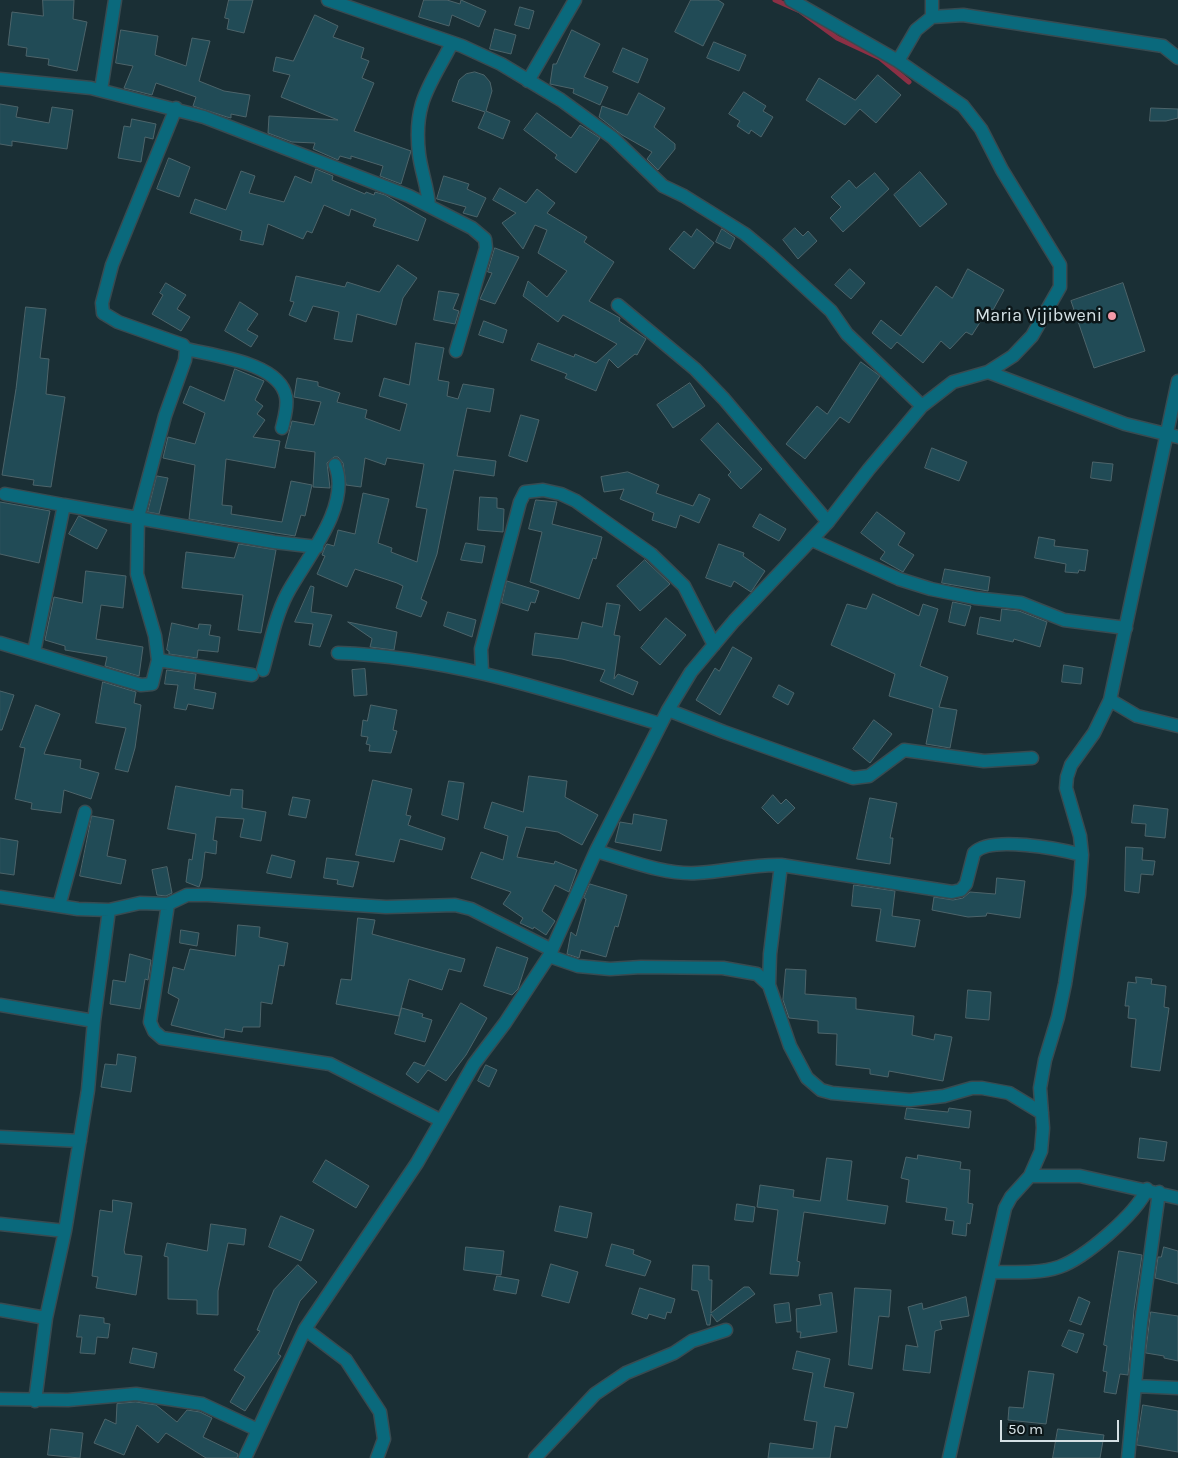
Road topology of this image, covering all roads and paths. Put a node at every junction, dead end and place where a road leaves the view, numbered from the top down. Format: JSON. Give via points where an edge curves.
{"nodes":[{"id":1,"x":115,"y":0,"type":"edge"},
{"id":2,"x":328,"y":0,"type":"edge"},
{"id":3,"x":575,"y":0,"type":"edge"},
{"id":4,"x":791,"y":0,"type":"edge"},
{"id":5,"x":932,"y":0,"type":"edge"},
{"id":6,"x":932,"y":18,"type":"junction"},
{"id":7,"x":452,"y":43,"type":"junction"},
{"id":8,"x":1178,"y":58,"type":"edge"},
{"id":9,"x":898,"y":61,"type":"junction"},
{"id":10,"x":0,"y":79,"type":"edge"},
{"id":11,"x":528,"y":81,"type":"junction"},
{"id":12,"x":101,"y":90,"type":"junction"},
{"id":13,"x":176,"y":108,"type":"junction"},
{"id":14,"x":429,"y":206,"type":"junction"},
{"id":15,"x":618,"y":305,"type":"dead end"},
{"id":16,"x":186,"y":350,"type":"junction"},
{"id":17,"x":456,"y":351,"type":"dead end"},
{"id":18,"x":988,"y":372,"type":"junction"},
{"id":19,"x":1178,"y":381,"type":"edge"},
{"id":20,"x":922,"y":406,"type":"junction"},
{"id":21,"x":282,"y":428,"type":"dead end"},
{"id":22,"x":1172,"y":435,"type":"edge"},
{"id":23,"x":335,"y":465,"type":"dead end"},
{"id":24,"x":4,"y":494,"type":"dead end"},
{"id":25,"x":64,"y":505,"type":"junction"},
{"id":26,"x":138,"y":517,"type":"junction"},
{"id":27,"x":828,"y":522,"type":"junction"},
{"id":28,"x":812,"y":540,"type":"junction"},
{"id":29,"x":317,"y":546,"type":"junction"},
{"id":30,"x":1126,"y":628,"type":"junction"},
{"id":31,"x":0,"y":644,"type":"edge"},
{"id":32,"x":714,"y":645,"type":"junction"},
{"id":33,"x":34,"y":652,"type":"junction"},
{"id":34,"x":338,"y":653,"type":"dead end"},
{"id":35,"x":158,"y":660,"type":"junction"},
{"id":36,"x":482,"y":672,"type":"junction"},
{"id":37,"x":1110,"y":700,"type":"junction"},
{"id":38,"x":668,"y":710,"type":"junction"},
{"id":39,"x":660,"y":724,"type":"junction"},
{"id":40,"x":1178,"y":726,"type":"edge"},
{"id":41,"x":1032,"y":758,"type":"dead end"},
{"id":42,"x":85,"y":812,"type":"dead end"},
{"id":43,"x":596,"y":851,"type":"junction"},
{"id":44,"x":1082,"y":856,"type":"junction"},
{"id":45,"x":781,"y":864,"type":"junction"},
{"id":46,"x":0,"y":897,"type":"edge"},
{"id":47,"x":168,"y":904,"type":"junction"},
{"id":48,"x":59,"y":906,"type":"junction"},
{"id":49,"x":109,"y":910,"type":"junction"},
{"id":50,"x":550,"y":953,"type":"junction"},
{"id":51,"x":769,"y":985,"type":"junction"},
{"id":52,"x":0,"y":1005,"type":"edge"},
{"id":53,"x":94,"y":1021,"type":"junction"},
{"id":54,"x":1042,"y":1113,"type":"junction"},
{"id":55,"x":440,"y":1120,"type":"junction"},
{"id":56,"x":0,"y":1136,"type":"edge"},
{"id":57,"x":80,"y":1141,"type":"junction"},
{"id":58,"x":1030,"y":1176,"type":"junction"},
{"id":59,"x":1153,"y":1191,"type":"junction"},
{"id":60,"x":1178,"y":1198,"type":"edge"},
{"id":61,"x":0,"y":1224,"type":"edge"},
{"id":62,"x":65,"y":1231,"type":"junction"},
{"id":63,"x":991,"y":1272,"type":"junction"},
{"id":64,"x":0,"y":1310,"type":"edge"},
{"id":65,"x":46,"y":1318,"type":"junction"},
{"id":66,"x":305,"y":1329,"type":"junction"},
{"id":67,"x":726,"y":1330,"type":"dead end"},
{"id":68,"x":1136,"y":1386,"type":"junction"},
{"id":69,"x":1178,"y":1388,"type":"edge"},
{"id":70,"x":0,"y":1399,"type":"edge"},
{"id":71,"x":35,"y":1401,"type":"junction"},
{"id":72,"x":258,"y":1430,"type":"junction"},
{"id":73,"x":245,"y":1458,"type":"edge"},
{"id":74,"x":377,"y":1458,"type":"edge"},
{"id":75,"x":535,"y":1458,"type":"edge"},
{"id":76,"x":949,"y":1458,"type":"edge"},
{"id":77,"x":1128,"y":1458,"type":"edge"}],
"edges":[{"from":1,"to":12,"type":"street"},
{"from":2,"to":7,"type":"street"},
{"from":3,"to":11,"type":"street"},
{"from":4,"to":9,"type":"street"},
{"from":5,"to":6,"type":"street"},
{"from":6,"to":8,"type":"street","via":[[963,15],[1147,43],[1163,46]]},
{"from":6,"to":9,"type":"street","via":[[916,30]]},
{"from":7,"to":11,"type":"street","via":[[502,64]]},
{"from":7,"to":14,"type":"street","via":[[420,104],[417,125],[419,156]]},
{"from":9,"to":18,"type":"street","via":[[963,106],[981,129],[1060,265],[1060,288],[1032,336],[1000,366]]},
{"from":10,"to":12,"type":"street"},
{"from":11,"to":20,"type":"street","via":[[561,100],[613,138],[663,186],[745,234],[831,310],[847,334]]},
{"from":12,"to":13,"type":"street"},
{"from":13,"to":14,"type":"street"},
{"from":13,"to":16,"type":"street","via":[[120,245],[102,302],[103,313],[118,322],[183,344]]},
{"from":14,"to":17,"type":"street","via":[[482,234],[486,243]]},
{"from":15,"to":27,"type":"street","via":[[695,369]]},
{"from":16,"to":21,"type":"street","via":[[266,370],[282,384],[287,399]]},
{"from":16,"to":26,"type":"street"},
{"from":18,"to":20,"type":"street","via":[[953,382]]},
{"from":18,"to":22,"type":"street","via":[[1125,424]]},
{"from":19,"to":22,"type":"street"},
{"from":20,"to":27,"type":"street"},
{"from":22,"to":30,"type":"street"},
{"from":23,"to":29,"type":"street","via":[[337,493],[330,519]]},
{"from":24,"to":25,"type":"street"},
{"from":25,"to":26,"type":"street"},
{"from":25,"to":33,"type":"street"},
{"from":26,"to":29,"type":"street","via":[[274,542]]},
{"from":26,"to":35,"type":"street","via":[[137,574],[156,636]]},
{"from":27,"to":28,"type":"street"},
{"from":28,"to":30,"type":"street","via":[[899,579],[930,589],[1021,603],[1064,620]]},
{"from":28,"to":32,"type":"street"},
{"from":29,"to":35,"type":"street","via":[[284,602],[257,673]]},
{"from":30,"to":37,"type":"street"},
{"from":31,"to":33,"type":"street"},
{"from":32,"to":36,"type":"street","via":[[684,586],[651,554],[576,501],[562,494],[533,489],[525,492],[520,502],[481,649]]},
{"from":32,"to":38,"type":"street","via":[[691,672]]},
{"from":33,"to":35,"type":"street","via":[[141,685],[152,684]]},
{"from":34,"to":36,"type":"street","via":[[432,662]]},
{"from":36,"to":39,"type":"street","via":[[563,693]]},
{"from":37,"to":40,"type":"street","via":[[1137,716]]},
{"from":37,"to":44,"type":"street","via":[[1067,777],[1067,793],[1080,836]]},
{"from":38,"to":39,"type":"street"},
{"from":38,"to":41,"type":"street","via":[[853,778],[869,776],[904,750],[984,761]]},
{"from":39,"to":43,"type":"street"},
{"from":42,"to":48,"type":"street"},
{"from":43,"to":45,"type":"street","via":[[681,873]]},
{"from":43,"to":50,"type":"street"},
{"from":44,"to":45,"type":"street","via":[[1036,846],[982,847],[974,853],[966,884],[961,890],[952,892]]},
{"from":44,"to":54,"type":"street","via":[[1065,984],[1040,1088]]},
{"from":45,"to":51,"type":"street"},
{"from":46,"to":48,"type":"street"},
{"from":47,"to":49,"type":"street","via":[[140,903]]},
{"from":47,"to":50,"type":"street","via":[[187,895],[208,895],[386,907],[455,905],[471,909]]},
{"from":47,"to":55,"type":"street","via":[[150,1022],[162,1038],[330,1064]]},
{"from":48,"to":49,"type":"street"},
{"from":49,"to":53,"type":"street"},
{"from":50,"to":51,"type":"street","via":[[578,966],[610,969],[641,966],[749,971]]},
{"from":50,"to":55,"type":"street"},
{"from":51,"to":54,"type":"street","via":[[790,1046],[807,1078],[821,1090],[910,1100],[944,1096],[972,1088],[996,1090],[1019,1098]]},
{"from":52,"to":53,"type":"street"},
{"from":53,"to":57,"type":"street"},
{"from":54,"to":58,"type":"street","via":[[1041,1151]]},
{"from":55,"to":66,"type":"street","via":[[407,1179]]},
{"from":56,"to":57,"type":"street"},
{"from":57,"to":62,"type":"street"},
{"from":58,"to":59,"type":"street","via":[[1080,1176]]},
{"from":58,"to":63,"type":"street","via":[[1011,1197],[1006,1208]]},
{"from":59,"to":60,"type":"street"},
{"from":59,"to":63,"type":"street","via":[[1130,1214],[1071,1261],[1049,1269]]},
{"from":59,"to":68,"type":"street"},
{"from":61,"to":62,"type":"street"},
{"from":62,"to":65,"type":"street"},
{"from":63,"to":76,"type":"street"},
{"from":64,"to":65,"type":"street"},
{"from":65,"to":71,"type":"street"},
{"from":66,"to":72,"type":"street"},
{"from":66,"to":74,"type":"street","via":[[346,1360],[380,1412],[384,1439]]},
{"from":67,"to":75,"type":"street","via":[[692,1341],[674,1353],[618,1378],[595,1394]]},
{"from":68,"to":69,"type":"street"},
{"from":68,"to":77,"type":"street"},
{"from":70,"to":71,"type":"street"},
{"from":71,"to":72,"type":"street","via":[[145,1395],[202,1404]]},
{"from":72,"to":73,"type":"street"}]}
